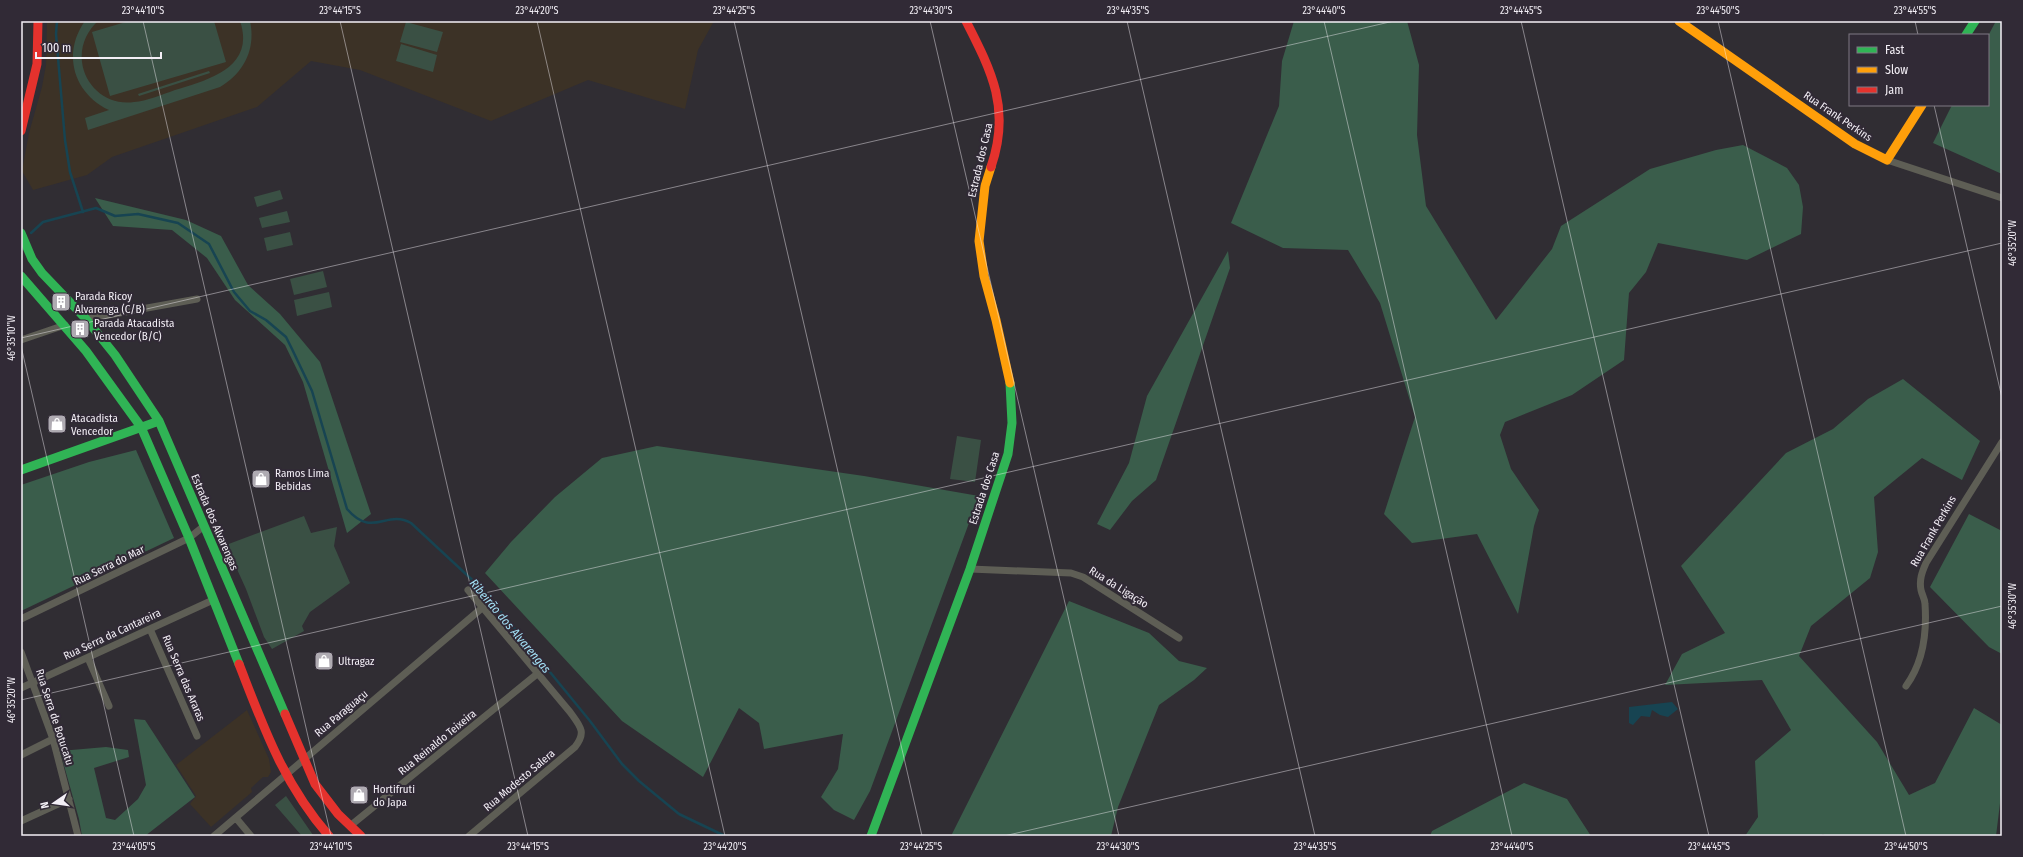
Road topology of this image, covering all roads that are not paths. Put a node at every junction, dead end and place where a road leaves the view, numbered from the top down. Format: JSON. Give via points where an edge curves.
{"nodes":[{"id":1,"x":38,"y":21,"type":"edge"},
{"id":2,"x":966,"y":21,"type":"edge"},
{"id":3,"x":1679,"y":21,"type":"edge"},
{"id":4,"x":1975,"y":21,"type":"edge"},
{"id":5,"x":1967,"y":34,"type":"edge"},
{"id":6,"x":1921,"y":106,"type":"edge"},
{"id":7,"x":21,"y":131,"type":"edge"},
{"id":8,"x":1887,"y":160,"type":"junction"},
{"id":9,"x":2002,"y":198,"type":"edge"},
{"id":10,"x":21,"y":234,"type":"edge"},
{"id":11,"x":23,"y":280,"type":"edge"},
{"id":12,"x":197,"y":300,"type":"dead end"},
{"id":13,"x":86,"y":319,"type":"junction"},
{"id":14,"x":65,"y":325,"type":"junction"},
{"id":15,"x":21,"y":340,"type":"edge"},
{"id":16,"x":159,"y":421,"type":"junction"},
{"id":17,"x":141,"y":427,"type":"junction"},
{"id":18,"x":2002,"y":442,"type":"edge"},
{"id":19,"x":21,"y":470,"type":"edge"},
{"id":20,"x":204,"y":526,"type":"junction"},
{"id":21,"x":189,"y":538,"type":"junction"},
{"id":22,"x":970,"y":569,"type":"junction"},
{"id":23,"x":468,"y":590,"type":"dead end"},
{"id":24,"x":213,"y":600,"type":"junction"},
{"id":25,"x":482,"y":608,"type":"junction"},
{"id":26,"x":21,"y":619,"type":"edge"},
{"id":27,"x":150,"y":629,"type":"junction"},
{"id":28,"x":1179,"y":638,"type":"dead end"},
{"id":29,"x":21,"y":652,"type":"edge"},
{"id":30,"x":88,"y":658,"type":"junction"},
{"id":31,"x":537,"y":674,"type":"junction"},
{"id":32,"x":34,"y":682,"type":"junction"},
{"id":33,"x":1906,"y":686,"type":"dead end"},
{"id":34,"x":21,"y":688,"type":"edge"},
{"id":35,"x":109,"y":706,"type":"dead end"},
{"id":36,"x":197,"y":736,"type":"dead end"},
{"id":37,"x":53,"y":739,"type":"junction"},
{"id":38,"x":21,"y":755,"type":"edge"},
{"id":39,"x":303,"y":760,"type":"junction"},
{"id":40,"x":287,"y":776,"type":"junction"},
{"id":41,"x":69,"y":799,"type":"junction"},
{"id":42,"x":236,"y":818,"type":"junction"},
{"id":43,"x":21,"y":821,"type":"edge"},
{"id":44,"x":350,"y":826,"type":"junction"},
{"id":45,"x":78,"y":836,"type":"edge"},
{"id":46,"x":214,"y":836,"type":"edge"},
{"id":47,"x":251,"y":836,"type":"edge"},
{"id":48,"x":329,"y":836,"type":"edge"},
{"id":49,"x":361,"y":836,"type":"edge"},
{"id":50,"x":469,"y":836,"type":"edge"},
{"id":51,"x":871,"y":836,"type":"edge"}],
"edges":[{"from":1,"to":7,"type":"main road","via":[[38,60]]},
{"from":2,"to":22,"type":"main road","name":"Estrada dos Casa","via":[[985,58],[1002,116],[998,148],[984,192],[979,241],[984,276],[1006,360],[1012,423],[1008,454]]},
{"from":3,"to":8,"type":"main road","name":"Rua Frank Perkins","via":[[1856,144]]},
{"from":4,"to":5,"type":"main road"},
{"from":6,"to":8,"type":"main road"},
{"from":8,"to":9,"type":"street","name":"Rua Frank Perkins"},
{"from":10,"to":13,"type":"main road","name":"Estrada dos Alvarengas","via":[[32,259],[42,273]]},
{"from":11,"to":14,"type":"main road"},
{"from":12,"to":13,"type":"street"},
{"from":13,"to":16,"type":"main road","name":"Estrada dos Alvarengas","via":[[115,355]]},
{"from":14,"to":15,"type":"street"},
{"from":14,"to":17,"type":"main road","via":[[106,376]]},
{"from":16,"to":17,"type":"main road"},
{"from":16,"to":20,"type":"main road","name":"Estrada dos Alvarengas"},
{"from":17,"to":19,"type":"main road"},
{"from":17,"to":21,"type":"main road"},
{"from":18,"to":33,"type":"street","name":"Rua Frank Perkins","via":[[1921,575],[1925,629],[1919,664]]},
{"from":20,"to":21,"type":"street","name":"Rua Serra do Mar"},
{"from":20,"to":39,"type":"main road","name":"Estrada dos Alvarengas"},
{"from":21,"to":24,"type":"main road"},
{"from":21,"to":26,"type":"street","name":"Rua Serra do Mar"},
{"from":22,"to":28,"type":"street","name":"Rua da Ligação","via":[[1071,573],[1083,577]]},
{"from":22,"to":51,"type":"main road","name":"Estrada dos Casa"},
{"from":23,"to":25,"type":"street"},
{"from":24,"to":27,"type":"street","name":"Rua Serra da Cantareira"},
{"from":24,"to":40,"type":"main road","via":[[260,721]]},
{"from":25,"to":31,"type":"street"},
{"from":25,"to":39,"type":"street","name":"Rua Paraguaçu"},
{"from":27,"to":30,"type":"street","name":"Rua Serra da Cantareira"},
{"from":27,"to":36,"type":"street","name":"Rua Serra das Araras"},
{"from":29,"to":32,"type":"street","name":"Rua Serra de Botucatu"},
{"from":30,"to":32,"type":"street","name":"Rua Serra da Cantareira"},
{"from":30,"to":35,"type":"street"},
{"from":31,"to":44,"type":"street","name":"Rua Reinaldo Teixeira"},
{"from":31,"to":50,"type":"street","name":"Rua Modesto Salera","via":[[577,722],[581,728],[581,740]]},
{"from":32,"to":34,"type":"street","name":"Rua Serra da Cantareira"},
{"from":32,"to":37,"type":"street","name":"Rua Serra de Botucatu"},
{"from":37,"to":38,"type":"street"},
{"from":37,"to":41,"type":"street","name":"Rua Serra de Botucatu"},
{"from":39,"to":40,"type":"street","name":"Rua Paraguaçu"},
{"from":39,"to":44,"type":"main road","name":"Estrada dos Alvarengas","via":[[315,784]]},
{"from":40,"to":42,"type":"street","name":"Rua Paraguaçu"},
{"from":40,"to":48,"type":"main road","via":[[319,826]]},
{"from":41,"to":43,"type":"street"},
{"from":41,"to":45,"type":"street","name":"Rua Serra de Botucatu"},
{"from":42,"to":46,"type":"street","name":"Rua Paraguaçu"},
{"from":42,"to":47,"type":"street"},
{"from":44,"to":49,"type":"main road","name":"Estrada dos Alvarengas"}]}
